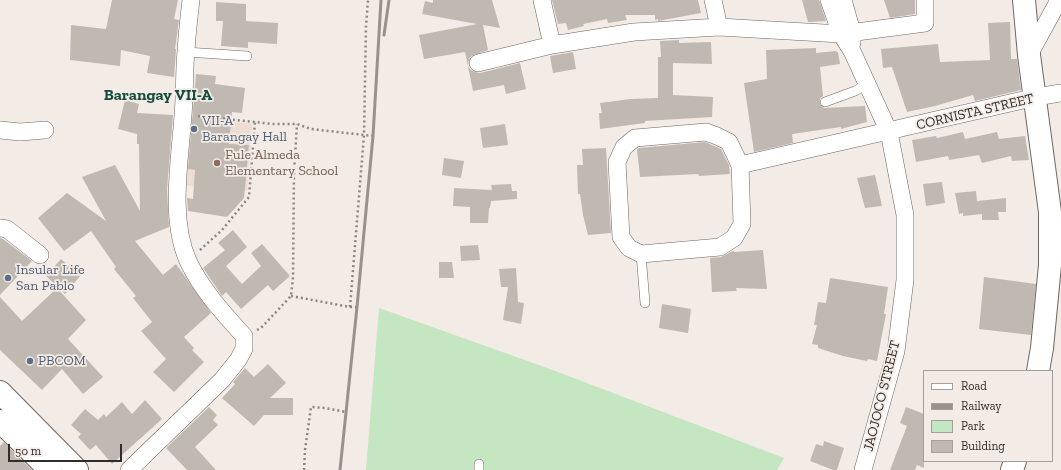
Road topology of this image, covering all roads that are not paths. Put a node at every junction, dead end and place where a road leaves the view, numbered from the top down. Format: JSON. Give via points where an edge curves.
{"nodes":[{"id":1,"x":191,"y":0,"type":"edge"},
{"id":2,"x":542,"y":0,"type":"edge"},
{"id":3,"x":713,"y":0,"type":"edge"},
{"id":4,"x":829,"y":0,"type":"edge"},
{"id":5,"x":843,"y":0,"type":"edge"},
{"id":6,"x":925,"y":0,"type":"edge"},
{"id":7,"x":1024,"y":0,"type":"edge"},
{"id":8,"x":1059,"y":0,"type":"edge"},
{"id":9,"x":719,"y":27,"type":"junction"},
{"id":10,"x":846,"y":33,"type":"junction"},
{"id":11,"x":552,"y":45,"type":"junction"},
{"id":12,"x":186,"y":52,"type":"junction"},
{"id":13,"x":1030,"y":55,"type":"junction"},
{"id":14,"x":247,"y":56,"type":"dead end"},
{"id":15,"x":478,"y":63,"type":"dead end"},
{"id":16,"x":867,"y":84,"type":"junction"},
{"id":17,"x":1061,"y":93,"type":"edge"},
{"id":18,"x":1036,"y":97,"type":"junction"},
{"id":19,"x":825,"y":102,"type":"dead end"},
{"id":20,"x":0,"y":130,"type":"edge"},
{"id":21,"x":45,"y":130,"type":"dead end"},
{"id":22,"x":889,"y":132,"type":"junction"},
{"id":23,"x":740,"y":165,"type":"junction"},
{"id":24,"x":1055,"y":212,"type":"edge"},
{"id":25,"x":0,"y":228,"type":"edge"},
{"id":26,"x":641,"y":254,"type":"junction"},
{"id":27,"x":40,"y":255,"type":"dead end"},
{"id":28,"x":645,"y":303,"type":"dead end"},
{"id":29,"x":1038,"y":370,"type":"edge"},
{"id":30,"x":0,"y":392,"type":"edge"},
{"id":31,"x":0,"y":420,"type":"edge"},
{"id":32,"x":26,"y":432,"type":"junction"},
{"id":33,"x":50,"y":470,"type":"edge"},
{"id":34,"x":77,"y":470,"type":"edge"},
{"id":35,"x":129,"y":470,"type":"edge"},
{"id":36,"x":863,"y":470,"type":"edge"}],
"edges":[{"from":1,"to":12,"type":"street"},
{"from":2,"to":11,"type":"street"},
{"from":3,"to":9,"type":"street"},
{"from":4,"to":10,"type":"street"},
{"from":5,"to":10,"type":"street"},
{"from":6,"to":10,"type":"street","via":[[925,23]]},
{"from":7,"to":13,"type":"street"},
{"from":8,"to":13,"type":"street"},
{"from":9,"to":10,"type":"street"},
{"from":9,"to":11,"type":"street","via":[[634,32]]},
{"from":10,"to":16,"type":"street","name":"JAOJOCO STREET"},
{"from":11,"to":15,"type":"street"},
{"from":12,"to":14,"type":"lane"},
{"from":12,"to":35,"type":"street","via":[[176,206],[180,236],[188,260],[203,288],[244,336],[244,349],[222,380]]},
{"from":13,"to":18,"type":"street"},
{"from":16,"to":19,"type":"lane"},
{"from":16,"to":22,"type":"street","name":"JAOJOCO STREET"},
{"from":17,"to":18,"type":"street","name":"CORNISTA STREET"},
{"from":18,"to":22,"type":"street","name":"CORNISTA STREET"},
{"from":18,"to":24,"type":"street"},
{"from":20,"to":21,"type":"street"},
{"from":22,"to":23,"type":"street","name":"CORNISTA STREET"},
{"from":22,"to":36,"type":"street","name":"JAOJOCO STREET","via":[[905,215],[904,280],[896,351]]},
{"from":23,"to":26,"type":"street","via":[[742,224],[734,238],[720,247]]},
{"from":23,"to":26,"type":"street","via":[[729,142],[706,132],[635,138],[624,147],[617,162],[621,237],[629,248]]},
{"from":24,"to":29,"type":"street"},
{"from":25,"to":27,"type":"street","via":[[7,229]]},
{"from":26,"to":28,"type":"lane"},
{"from":30,"to":32,"type":"street"},
{"from":31,"to":32,"type":"street"},
{"from":32,"to":33,"type":"street"},
{"from":32,"to":34,"type":"street"}]}
